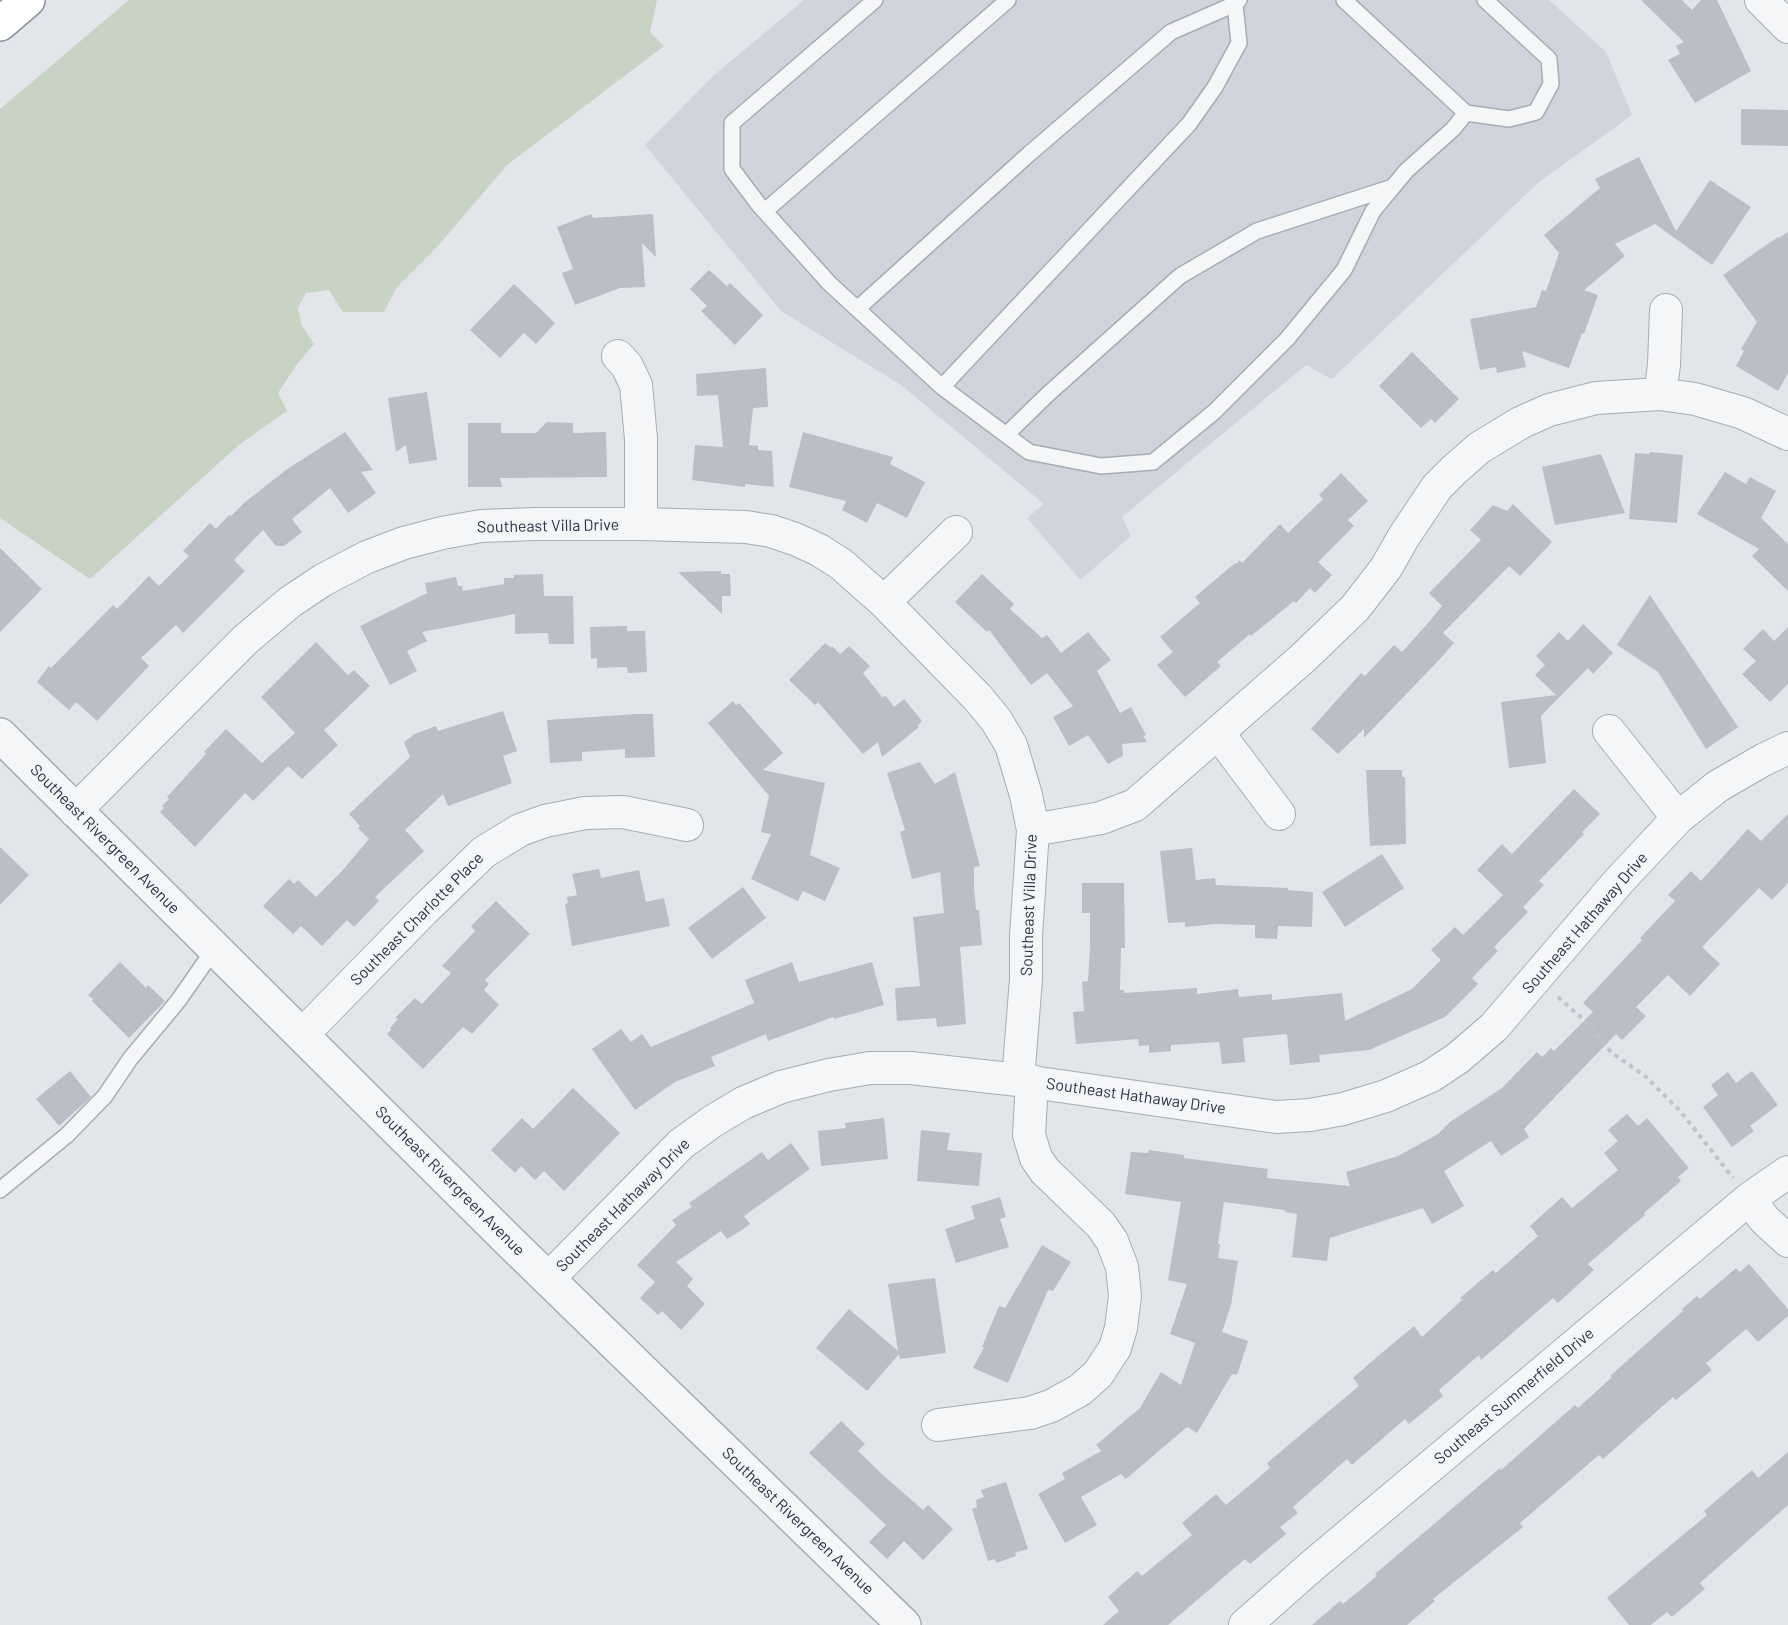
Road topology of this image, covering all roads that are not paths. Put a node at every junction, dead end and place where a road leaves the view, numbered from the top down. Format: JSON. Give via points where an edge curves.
{"nodes":[{"id":1,"x":28,"y":0,"type":"edge"},
{"id":2,"x":875,"y":0,"type":"edge"},
{"id":3,"x":1008,"y":0,"type":"edge"},
{"id":4,"x":1344,"y":0,"type":"edge"},
{"id":5,"x":1485,"y":0,"type":"edge"},
{"id":6,"x":1761,"y":0,"type":"edge"},
{"id":7,"x":1237,"y":2,"type":"edge"},
{"id":8,"x":0,"y":24,"type":"edge"},
{"id":9,"x":1788,"y":27,"type":"edge"},
{"id":10,"x":1466,"y":113,"type":"junction"},
{"id":11,"x":1393,"y":187,"type":"junction"},
{"id":12,"x":765,"y":211,"type":"junction"},
{"id":13,"x":857,"y":309,"type":"junction"},
{"id":14,"x":1666,"y":310,"type":"dead end"},
{"id":15,"x":618,"y":356,"type":"dead end"},
{"id":16,"x":942,"y":387,"type":"junction"},
{"id":17,"x":1660,"y":394,"type":"junction"},
{"id":18,"x":1006,"y":435,"type":"junction"},
{"id":19,"x":1788,"y":435,"type":"edge"},
{"id":20,"x":641,"y":524,"type":"junction"},
{"id":21,"x":956,"y":532,"type":"dead end"},
{"id":22,"x":884,"y":602,"type":"junction"},
{"id":23,"x":1609,"y":731,"type":"dead end"},
{"id":24,"x":1218,"y":733,"type":"junction"},
{"id":25,"x":0,"y":735,"type":"edge"},
{"id":26,"x":1788,"y":748,"type":"edge"},
{"id":27,"x":75,"y":811,"type":"junction"},
{"id":28,"x":1279,"y":814,"type":"dead end"},
{"id":29,"x":1678,"y":818,"type":"junction"},
{"id":30,"x":687,"y":825,"type":"dead end"},
{"id":31,"x":1032,"y":830,"type":"junction"},
{"id":32,"x":216,"y":948,"type":"junction"},
{"id":33,"x":302,"y":1035,"type":"junction"},
{"id":34,"x":1025,"y":1081,"type":"junction"},
{"id":35,"x":1788,"y":1172,"type":"edge"},
{"id":36,"x":0,"y":1190,"type":"edge"},
{"id":37,"x":1749,"y":1199,"type":"junction"},
{"id":38,"x":1788,"y":1241,"type":"edge"},
{"id":39,"x":549,"y":1278,"type":"junction"},
{"id":40,"x":938,"y":1425,"type":"dead end"},
{"id":41,"x":904,"y":1625,"type":"edge"},
{"id":42,"x":1245,"y":1625,"type":"edge"}],
"edges":[{"from":1,"to":8,"type":"highway"},
{"from":2,"to":12,"type":"lane","via":[[732,123],[732,169]]},
{"from":3,"to":12,"type":"lane"},
{"from":4,"to":10,"type":"lane"},
{"from":5,"to":10,"type":"lane","via":[[1549,59],[1551,84],[1536,112],[1509,118]]},
{"from":6,"to":9,"type":"street"},
{"from":7,"to":13,"type":"lane","via":[[1171,32]]},
{"from":7,"to":16,"type":"lane","via":[[1239,44],[1189,124]]},
{"from":10,"to":11,"type":"lane"},
{"from":11,"to":18,"type":"lane","via":[[1257,231],[1180,276]]},
{"from":11,"to":18,"type":"lane","via":[[1373,211],[1344,270],[1287,339],[1214,411],[1154,462],[1101,466],[1029,452]]},
{"from":12,"to":13,"type":"lane","via":[[829,284]]},
{"from":13,"to":16,"type":"lane"},
{"from":14,"to":17,"type":"street"},
{"from":15,"to":20,"type":"street","via":[[636,385],[641,439]]},
{"from":16,"to":18,"type":"lane"},
{"from":17,"to":19,"type":"street","via":[[1743,413]]},
{"from":17,"to":24,"type":"street","via":[[1596,398],[1549,410],[1479,448],[1437,487],[1355,608]]},
{"from":20,"to":22,"type":"street","name":"Southeast Villa Drive","via":[[771,531],[819,550]]},
{"from":20,"to":27,"type":"street","name":"Southeast Villa Drive","via":[[481,526],[404,543],[367,557],[290,602],[245,640]]},
{"from":21,"to":22,"type":"street"},
{"from":22,"to":31,"type":"street","name":"Southeast Villa Drive","via":[[996,720],[1011,745]]},
{"from":23,"to":29,"type":"street"},
{"from":24,"to":28,"type":"street"},
{"from":24,"to":31,"type":"street","via":[[1135,805],[1101,819]]},
{"from":25,"to":27,"type":"street","name":"Southeast Rivergreen Avenue"},
{"from":26,"to":29,"type":"street","name":"Southeast Hathaway Drive","via":[[1718,786]]},
{"from":27,"to":32,"type":"street","name":"Southeast Rivergreen Avenue"},
{"from":29,"to":34,"type":"street","name":"Southeast Hathaway Drive","via":[[1494,1027],[1431,1076],[1386,1096],[1343,1109],[1276,1117]]},
{"from":30,"to":33,"type":"street","name":"Southeast Charlotte Place","via":[[623,812],[585,813],[520,830],[484,852]]},
{"from":31,"to":34,"type":"street","name":"Southeast Villa Drive","via":[[1026,936]]},
{"from":32,"to":33,"type":"street","name":"Southeast Rivergreen Avenue"},
{"from":32,"to":36,"type":"lane","via":[[105,1096],[67,1135]]},
{"from":33,"to":39,"type":"street","name":"Southeast Rivergreen Avenue"},
{"from":34,"to":39,"type":"street","name":"Southeast Hathaway Drive","via":[[911,1068],[870,1068],[781,1087],[742,1103],[681,1144]]},
{"from":34,"to":40,"type":"street","name":"Southeast Villa Drive","via":[[1029,1136],[1036,1158],[1112,1241],[1122,1267],[1125,1296],[1121,1328],[1098,1374],[1080,1390],[1051,1406],[1030,1413]]},
{"from":35,"to":37,"type":"street","name":"Southeast Summerfield Drive"},
{"from":37,"to":38,"type":"street"},
{"from":37,"to":42,"type":"street","name":"Southeast Summerfield Drive"},
{"from":39,"to":41,"type":"street","name":"Southeast Rivergreen Avenue"}]}
